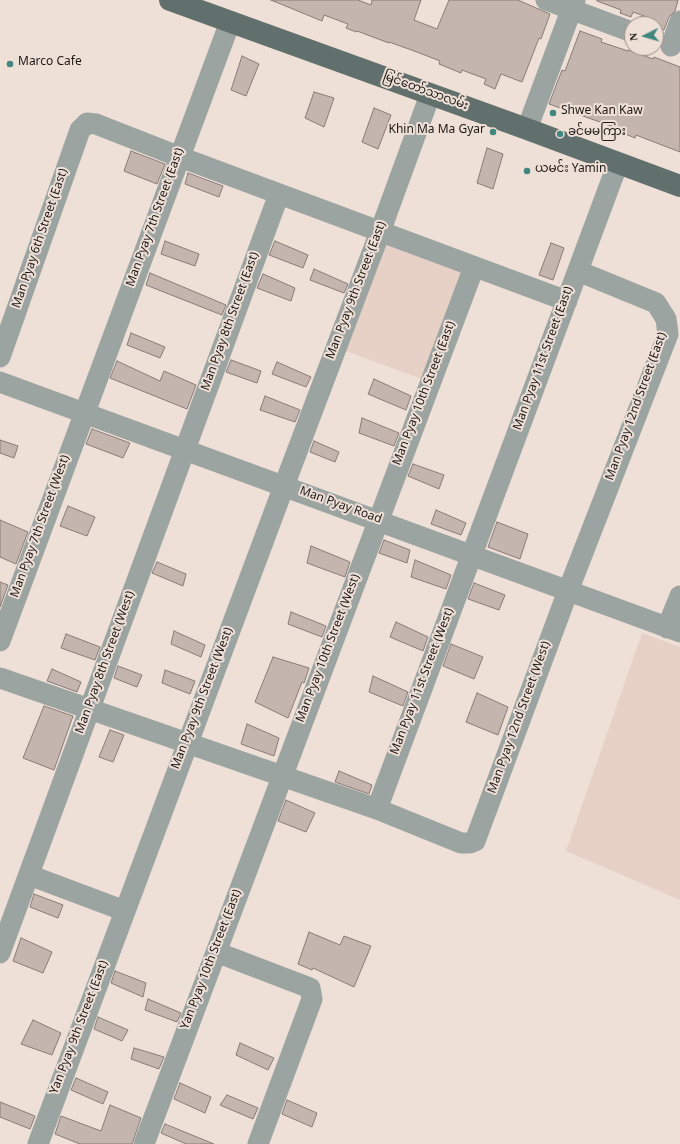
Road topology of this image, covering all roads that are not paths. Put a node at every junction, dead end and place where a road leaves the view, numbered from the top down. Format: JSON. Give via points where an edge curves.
{"nodes":[{"id":1,"x":170,"y":0,"type":"edge"},
{"id":2,"x":546,"y":0,"type":"edge"},
{"id":3,"x":573,"y":5,"type":"edge"},
{"id":4,"x":680,"y":21,"type":"edge"},
{"id":5,"x":230,"y":22,"type":"junction"},
{"id":6,"x":624,"y":28,"type":"edge"},
{"id":7,"x":669,"y":46,"type":"edge"},
{"id":8,"x":430,"y":95,"type":"junction"},
{"id":9,"x":527,"y":129,"type":"junction"},
{"id":10,"x":180,"y":157,"type":"junction"},
{"id":11,"x":618,"y":164,"type":"junction"},
{"id":12,"x":680,"y":186,"type":"edge"},
{"id":13,"x":279,"y":194,"type":"junction"},
{"id":14,"x":380,"y":232,"type":"junction"},
{"id":15,"x":474,"y":267,"type":"junction"},
{"id":16,"x":578,"y":272,"type":"junction"},
{"id":17,"x":567,"y":301,"type":"junction"},
{"id":18,"x":674,"y":336,"type":"edge"},
{"id":19,"x":0,"y":357,"type":"edge"},
{"id":20,"x":0,"y":382,"type":"edge"},
{"id":21,"x":84,"y":413,"type":"junction"},
{"id":22,"x":185,"y":450,"type":"junction"},
{"id":23,"x":284,"y":486,"type":"junction"},
{"id":24,"x":378,"y":521,"type":"junction"},
{"id":25,"x":472,"y":556,"type":"junction"},
{"id":26,"x":568,"y":591,"type":"junction"},
{"id":27,"x":680,"y":596,"type":"edge"},
{"id":28,"x":674,"y":630,"type":"edge"},
{"id":29,"x":0,"y":641,"type":"edge"},
{"id":30,"x":0,"y":678,"type":"edge"},
{"id":31,"x":89,"y":709,"type":"junction"},
{"id":32,"x":188,"y":744,"type":"junction"},
{"id":33,"x":282,"y":777,"type":"junction"},
{"id":34,"x":377,"y":809,"type":"junction"},
{"id":35,"x":29,"y":875,"type":"junction"},
{"id":36,"x":125,"y":911,"type":"junction"},
{"id":37,"x":216,"y":952,"type":"junction"},
{"id":38,"x":0,"y":954,"type":"edge"},
{"id":39,"x":38,"y":1144,"type":"edge"},
{"id":40,"x":144,"y":1144,"type":"edge"},
{"id":41,"x":258,"y":1144,"type":"edge"}],
"edges":[{"from":1,"to":5,"type":"main road","name":"မြင်တော်သာလမ်း"},
{"from":2,"to":3,"type":"street"},
{"from":3,"to":6,"type":"street"},
{"from":3,"to":9,"type":"street"},
{"from":4,"to":7,"type":"street"},
{"from":5,"to":8,"type":"main road","name":"မြင်တော်သာလမ်း"},
{"from":5,"to":10,"type":"street","name":"Man Pyay 7th Street (East)"},
{"from":8,"to":9,"type":"main road","name":"မြင်တော်သာလမ်း"},
{"from":8,"to":14,"type":"street","name":"Man Pyay 9th Street (East)"},
{"from":9,"to":11,"type":"main road","name":"မြင်တော်သာလမ်း"},
{"from":10,"to":13,"type":"street"},
{"from":10,"to":19,"type":"street","name":"Man Pyay 6th Street (East)","via":[[96,124],[87,123],[80,130]]},
{"from":10,"to":21,"type":"street","name":"Man Pyay 7th Street (East)"},
{"from":11,"to":12,"type":"main road","name":"မြင်တော်သာလမ်း"},
{"from":11,"to":16,"type":"street","name":"Man Pyay 11st Street (East)"},
{"from":13,"to":14,"type":"street"},
{"from":13,"to":22,"type":"street","name":"Man Pyay 8th Street (East)"},
{"from":14,"to":15,"type":"street"},
{"from":14,"to":23,"type":"street","name":"Man Pyay 9th Street (East)"},
{"from":15,"to":17,"type":"street"},
{"from":15,"to":24,"type":"street","name":"Man Pyay 10th Street (East)"},
{"from":16,"to":17,"type":"street","name":"Man Pyay 11st Street (East)"},
{"from":16,"to":18,"type":"street","name":"Man Pyay 12nd Street (East)","via":[[656,303]]},
{"from":17,"to":25,"type":"street","name":"Man Pyay 11st Street (East)"},
{"from":18,"to":26,"type":"street","name":"Man Pyay 12nd Street (East)"},
{"from":20,"to":21,"type":"street","name":"Man Pyay Road"},
{"from":21,"to":22,"type":"street","name":"Man Pyay Road"},
{"from":21,"to":29,"type":"street","name":"Man Pyay 7th Street (West)"},
{"from":22,"to":23,"type":"street","name":"Man Pyay Road"},
{"from":22,"to":31,"type":"street","name":"Man Pyay 8th Street (West)"},
{"from":23,"to":24,"type":"street","name":"Man Pyay Road"},
{"from":23,"to":32,"type":"street","name":"Man Pyay 9th Street (West)"},
{"from":24,"to":25,"type":"street","name":"Man Pyay Road"},
{"from":24,"to":33,"type":"street","name":"Man Pyay 10th Street (West)"},
{"from":25,"to":26,"type":"street","name":"Man Pyay Road"},
{"from":25,"to":34,"type":"street","name":"Man Pyay 11st Street (West)"},
{"from":26,"to":28,"type":"street","name":"Man Pyay Road"},
{"from":26,"to":34,"type":"street","name":"Man Pyay 12nd Street (West)","via":[[475,841],[461,843]]},
{"from":27,"to":28,"type":"street"},
{"from":30,"to":31,"type":"street"},
{"from":31,"to":32,"type":"street"},
{"from":31,"to":35,"type":"street","name":"Man Pyay 8th Street (West)"},
{"from":32,"to":33,"type":"street"},
{"from":32,"to":36,"type":"street","name":"Man Pyay 9th Street (West)"},
{"from":33,"to":34,"type":"street"},
{"from":33,"to":37,"type":"street","name":"Yan Pyay 10th Street (East)"},
{"from":35,"to":36,"type":"street"},
{"from":35,"to":38,"type":"street","name":"Man Pyay 8th Street (West)"},
{"from":36,"to":39,"type":"street","name":"Yan Pyay 9th Street (East)"},
{"from":37,"to":40,"type":"street","name":"Yan Pyay 10th Street (East)"},
{"from":37,"to":41,"type":"street","via":[[310,988],[312,999]]}]}
